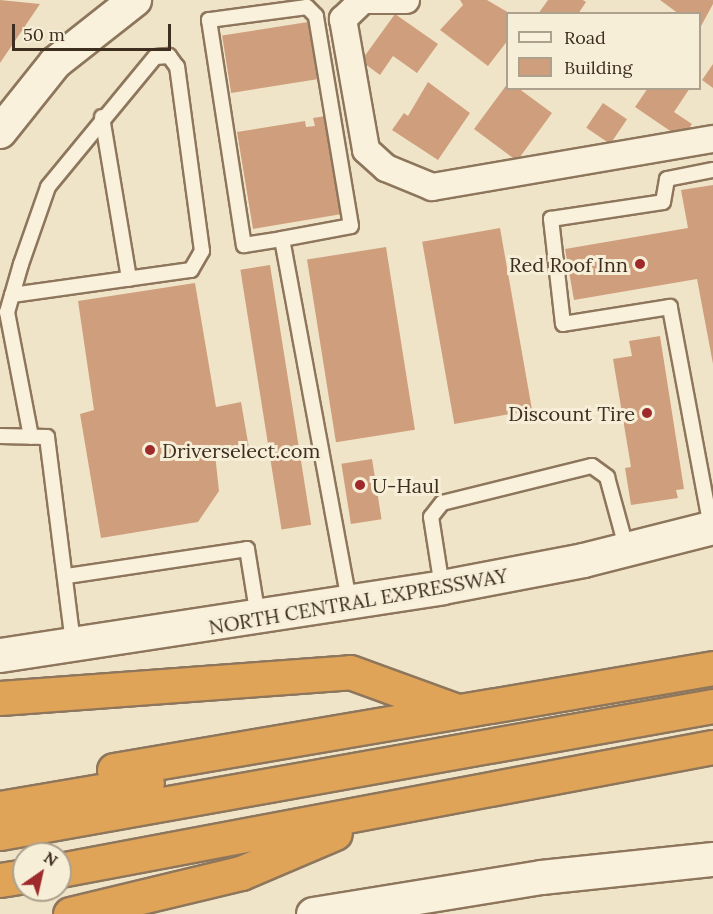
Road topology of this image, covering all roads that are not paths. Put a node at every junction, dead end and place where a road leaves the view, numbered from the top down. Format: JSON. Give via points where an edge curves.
{"nodes":[{"id":1,"x":135,"y":0,"type":"edge"},
{"id":2,"x":364,"y":0,"type":"edge"},
{"id":3,"x":406,"y":0,"type":"edge"},
{"id":4,"x":292,"y":4,"type":"edge"},
{"id":5,"x":102,"y":117,"type":"junction"},
{"id":6,"x":2,"y":124,"type":"edge"},
{"id":7,"x":713,"y":139,"type":"edge"},
{"id":8,"x":713,"y":170,"type":"edge"},
{"id":9,"x":282,"y":238,"type":"junction"},
{"id":10,"x":129,"y":279,"type":"junction"},
{"id":11,"x":12,"y":295,"type":"junction"},
{"id":12,"x":0,"y":436,"type":"edge"},
{"id":13,"x":31,"y":437,"type":"junction"},
{"id":14,"x":707,"y":462,"type":"edge"},
{"id":15,"x":710,"y":494,"type":"edge"},
{"id":16,"x":712,"y":527,"type":"edge"},
{"id":17,"x":627,"y":550,"type":"junction"},
{"id":18,"x":67,"y":576,"type":"junction"},
{"id":19,"x":442,"y":588,"type":"junction"},
{"id":20,"x":349,"y":603,"type":"junction"},
{"id":21,"x":258,"y":619,"type":"junction"},
{"id":22,"x":74,"y":648,"type":"junction"},
{"id":23,"x":0,"y":655,"type":"edge"},
{"id":24,"x":713,"y":668,"type":"edge"},
{"id":25,"x":713,"y":686,"type":"edge"},
{"id":26,"x":0,"y":698,"type":"edge"},
{"id":27,"x":713,"y":706,"type":"edge"},
{"id":28,"x":459,"y":712,"type":"junction"},
{"id":29,"x":713,"y":747,"type":"edge"},
{"id":30,"x":224,"y":780,"type":"junction"},
{"id":31,"x":0,"y":789,"type":"edge"},
{"id":32,"x":0,"y":800,"type":"edge"},
{"id":33,"x":0,"y":808,"type":"edge"},
{"id":34,"x":388,"y":809,"type":"junction"},
{"id":35,"x":40,"y":814,"type":"junction"},
{"id":36,"x":0,"y":833,"type":"edge"},
{"id":37,"x":0,"y":841,"type":"edge"},
{"id":38,"x":713,"y":859,"type":"edge"},
{"id":39,"x":72,"y":868,"type":"edge"},
{"id":40,"x":428,"y":904,"type":"edge"},
{"id":41,"x":70,"y":914,"type":"edge"},
{"id":42,"x":313,"y":914,"type":"edge"}],
"edges":[{"from":1,"to":6,"type":"street","via":[[55,63]]},
{"from":2,"to":3,"type":"street"},
{"from":2,"to":7,"type":"street","via":[[343,19],[366,150],[386,168],[432,187]]},
{"from":4,"to":9,"type":"lane","via":[[307,8],[316,16],[351,226]]},
{"from":4,"to":9,"type":"lane","via":[[209,20],[244,245]]},
{"from":5,"to":10,"type":"lane"},
{"from":5,"to":10,"type":"lane","via":[[155,57],[169,56],[177,67],[202,251],[191,270]]},
{"from":5,"to":11,"type":"lane","via":[[48,187]]},
{"from":8,"to":14,"type":"lane","via":[[667,178],[663,202],[551,219],[563,324],[670,307]]},
{"from":9,"to":20,"type":"lane"},
{"from":10,"to":11,"type":"lane"},
{"from":11,"to":13,"type":"lane","via":[[7,312]]},
{"from":12,"to":13,"type":"lane"},
{"from":13,"to":18,"type":"lane","via":[[47,437]]},
{"from":14,"to":15,"type":"lane"},
{"from":15,"to":16,"type":"lane"},
{"from":16,"to":17,"type":"main road","name":"NORTH CENTRAL EXPRESSWAY"},
{"from":17,"to":19,"type":"main road","name":"NORTH CENTRAL EXPRESSWAY"},
{"from":17,"to":19,"type":"lane","via":[[607,477],[591,466],[442,503],[431,517]]},
{"from":18,"to":21,"type":"lane","via":[[247,549]]},
{"from":18,"to":22,"type":"lane"},
{"from":19,"to":20,"type":"main road","name":"NORTH CENTRAL EXPRESSWAY"},
{"from":20,"to":21,"type":"main road","name":"NORTH CENTRAL EXPRESSWAY"},
{"from":21,"to":22,"type":"main road","name":"NORTH CENTRAL EXPRESSWAY"},
{"from":22,"to":23,"type":"main road","name":"NORTH CENTRAL EXPRESSWAY"},
{"from":24,"to":28,"type":"highway"},
{"from":25,"to":30,"type":"highway"},
{"from":26,"to":28,"type":"highway","via":[[350,672]]},
{"from":27,"to":30,"type":"highway"},
{"from":28,"to":31,"type":"highway"},
{"from":29,"to":34,"type":"highway"},
{"from":30,"to":35,"type":"highway"},
{"from":32,"to":35,"type":"highway"},
{"from":33,"to":35,"type":"highway"},
{"from":34,"to":39,"type":"highway"},
{"from":34,"to":41,"type":"highway","via":[[242,873]]},
{"from":35,"to":36,"type":"highway"},
{"from":35,"to":37,"type":"highway"},
{"from":38,"to":40,"type":"main road"},
{"from":40,"to":42,"type":"main road"}]}
